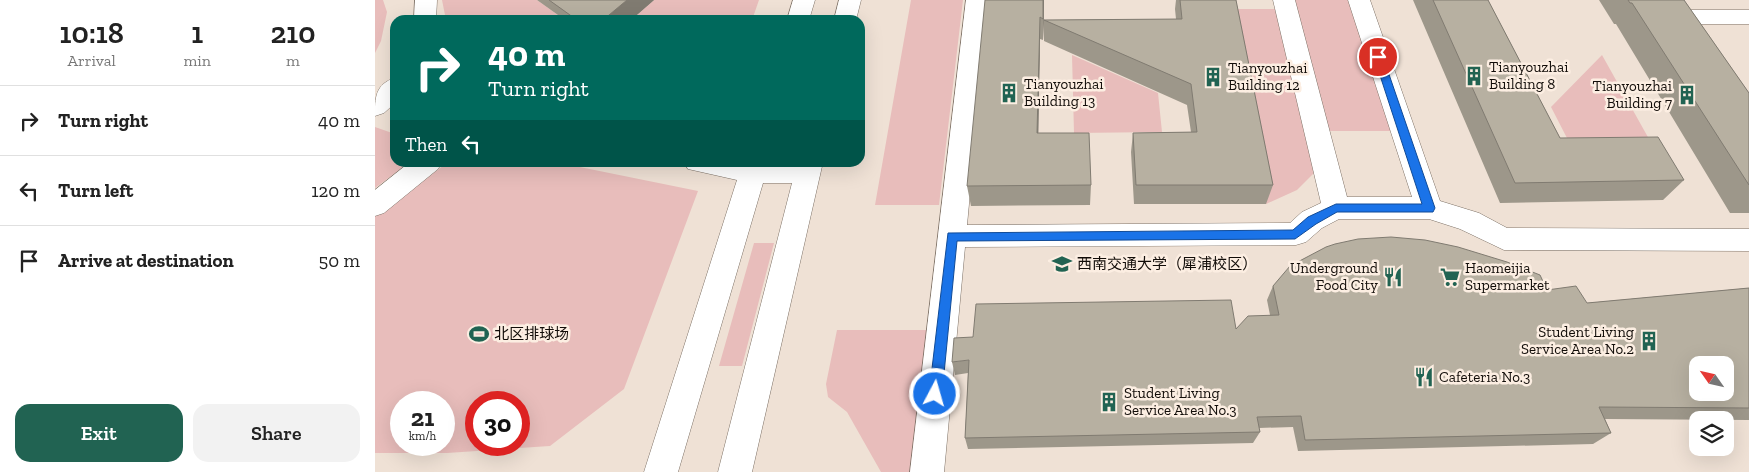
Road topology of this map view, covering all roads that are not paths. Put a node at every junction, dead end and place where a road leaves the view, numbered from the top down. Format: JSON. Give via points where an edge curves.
{"nodes":[{"id":1,"x":426,"y":0,"type":"edge"},
{"id":2,"x":804,"y":0,"type":"edge"},
{"id":3,"x":850,"y":0,"type":"edge"},
{"id":4,"x":977,"y":0,"type":"edge"},
{"id":5,"x":1284,"y":0,"type":"edge"},
{"id":6,"x":1359,"y":0,"type":"edge"},
{"id":7,"x":1676,"y":8,"type":"edge"},
{"id":8,"x":425,"y":15,"type":"edge"},
{"id":9,"x":800,"y":15,"type":"edge"},
{"id":10,"x":846,"y":15,"type":"edge"},
{"id":11,"x":1749,"y":17,"type":"edge"},
{"id":12,"x":1698,"y":39,"type":"edge"},
{"id":13,"x":423,"y":167,"type":"edge"},
{"id":14,"x":754,"y":168,"type":"edge"},
{"id":15,"x":809,"y":168,"type":"edge"},
{"id":16,"x":375,"y":205,"type":"edge"},
{"id":17,"x":1336,"y":208,"type":"junction"},
{"id":18,"x":1429,"y":208,"type":"junction"},
{"id":19,"x":952,"y":236,"type":"junction"},
{"id":20,"x":1749,"y":240,"type":"edge"},
{"id":21,"x":661,"y":472,"type":"edge"},
{"id":22,"x":735,"y":472,"type":"edge"},
{"id":23,"x":927,"y":472,"type":"edge"}],
"edges":[{"from":1,"to":8,"type":"street"},
{"from":2,"to":9,"type":"street"},
{"from":3,"to":10,"type":"street"},
{"from":4,"to":19,"type":"street"},
{"from":5,"to":17,"type":"street"},
{"from":6,"to":18,"type":"street"},
{"from":7,"to":11,"type":"street"},
{"from":7,"to":12,"type":"street"},
{"from":13,"to":16,"type":"street"},
{"from":14,"to":15,"type":"street"},
{"from":14,"to":21,"type":"street"},
{"from":15,"to":22,"type":"street"},
{"from":17,"to":18,"type":"street"},
{"from":17,"to":19,"type":"street","via":[[1312,220],[1295,234]]},
{"from":18,"to":20,"type":"street","via":[[1469,220],[1504,239]]},
{"from":19,"to":23,"type":"street"}]}
